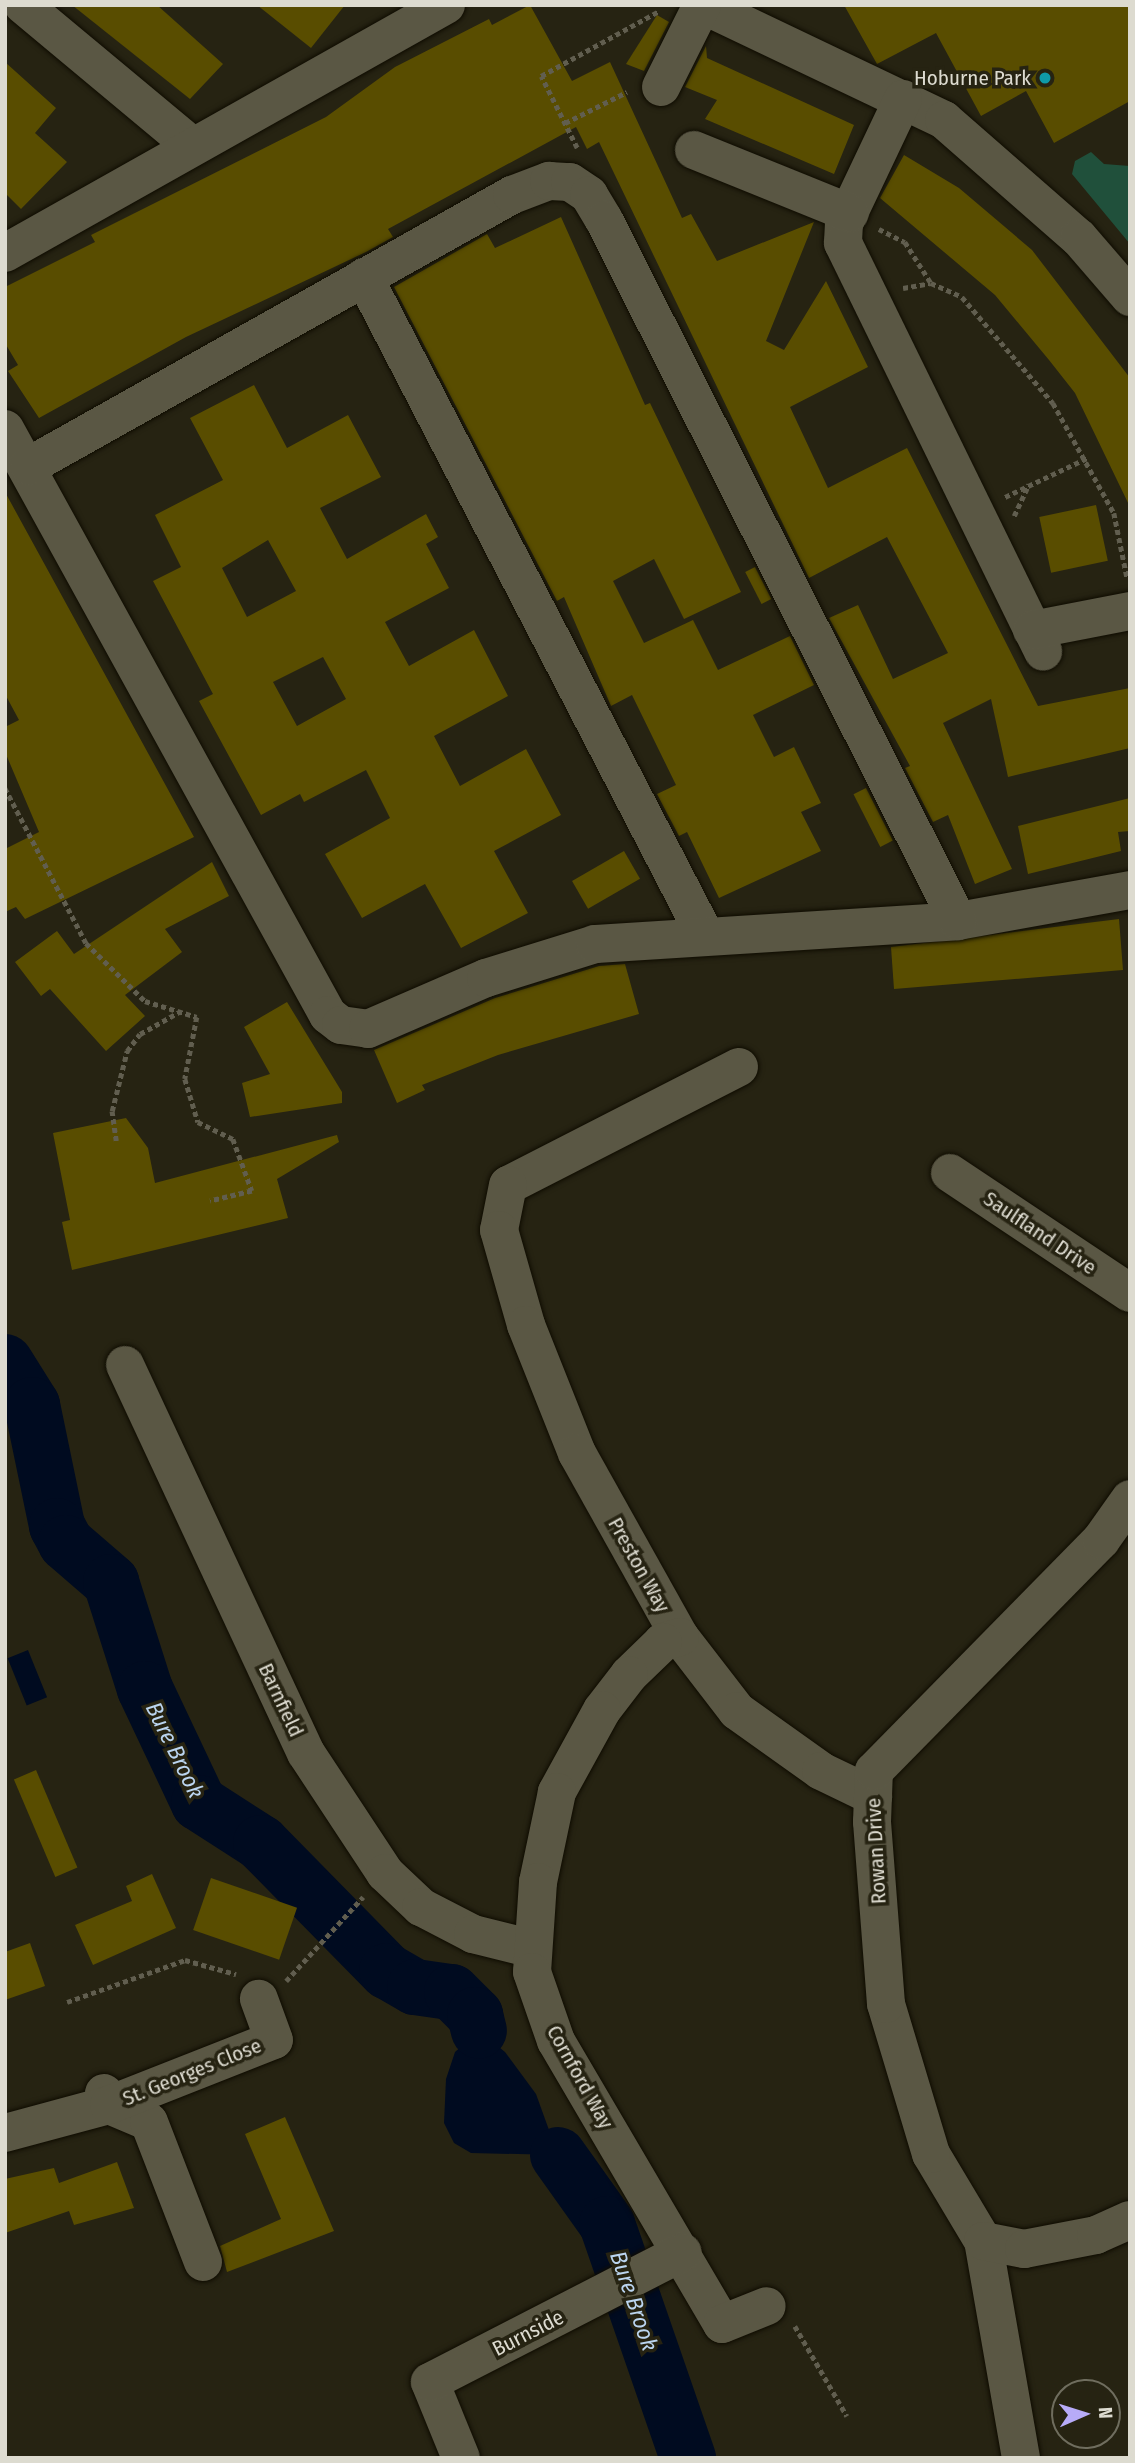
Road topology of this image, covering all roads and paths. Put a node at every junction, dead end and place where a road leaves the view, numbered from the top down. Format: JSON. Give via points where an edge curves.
{"nodes":[{"id":1,"x":23,"y":5,"type":"edge"},
{"id":2,"x":669,"y":5,"type":"edge"},
{"id":3,"x":703,"y":5,"type":"edge"},
{"id":4,"x":424,"y":10,"type":"edge"},
{"id":5,"x":665,"y":79,"type":"joint"},
{"id":6,"x":903,"y":99,"type":"junction"},
{"id":7,"x":565,"y":123,"type":"junction"},
{"id":8,"x":192,"y":146,"type":"junction"},
{"id":9,"x":694,"y":150,"type":"dead end"},
{"id":10,"x":589,"y":195,"type":"junction"},
{"id":11,"x":847,"y":222,"type":"junction"},
{"id":12,"x":5,"y":253,"type":"edge"},
{"id":13,"x":364,"y":277,"type":"junction"},
{"id":14,"x":931,"y":283,"type":"junction"},
{"id":15,"x":895,"y":287,"type":"dead end"},
{"id":16,"x":1130,"y":297,"type":"edge"},
{"id":17,"x":5,"y":429,"type":"edge"},
{"id":18,"x":1087,"y":458,"type":"junction"},
{"id":19,"x":29,"y":466,"type":"junction"},
{"id":20,"x":996,"y":504,"type":"dead end"},
{"id":21,"x":1130,"y":588,"type":"edge"},
{"id":22,"x":1130,"y":611,"type":"edge"},
{"id":23,"x":5,"y":788,"type":"edge"},
{"id":24,"x":1130,"y":890,"type":"edge"},
{"id":25,"x":958,"y":921,"type":"junction"},
{"id":26,"x":705,"y":935,"type":"junction"},
{"id":27,"x":179,"y":1012,"type":"junction"},
{"id":28,"x":739,"y":1067,"type":"dead end"},
{"id":29,"x":116,"y":1141,"type":"dead end"},
{"id":30,"x":950,"y":1172,"type":"dead end"},
{"id":31,"x":211,"y":1202,"type":"dead end"},
{"id":32,"x":1130,"y":1293,"type":"edge"},
{"id":33,"x":125,"y":1365,"type":"dead end"},
{"id":34,"x":1130,"y":1499,"type":"edge"},
{"id":35,"x":680,"y":1637,"type":"junction"},
{"id":36,"x":873,"y":1796,"type":"junction"},
{"id":37,"x":385,"y":1873,"type":"junction"},
{"id":38,"x":530,"y":1948,"type":"junction"},
{"id":39,"x":259,"y":1990,"type":"junction"},
{"id":40,"x":67,"y":2002,"type":"dead end"},
{"id":41,"x":105,"y":2095,"type":"junction"},
{"id":42,"x":5,"y":2133,"type":"edge"},
{"id":43,"x":1130,"y":2220,"type":"edge"},
{"id":44,"x":982,"y":2241,"type":"junction"},
{"id":45,"x":682,"y":2252,"type":"junction"},
{"id":46,"x":204,"y":2262,"type":"dead end"},
{"id":47,"x":766,"y":2306,"type":"joint"},
{"id":48,"x":847,"y":2417,"type":"dead end"},
{"id":49,"x":459,"y":2449,"type":"edge"},
{"id":50,"x":1021,"y":2458,"type":"edge"}],
"edges":[{"from":1,"to":8,"type":"street"},
{"from":2,"to":7,"type":"path","via":[[541,76]]},
{"from":3,"to":5,"type":"street"},
{"from":3,"to":6,"type":"street"},
{"from":4,"to":8,"type":"street"},
{"from":5,"to":7,"type":"path"},
{"from":6,"to":11,"type":"street"},
{"from":6,"to":16,"type":"street","via":[[985,151],[1079,238]]},
{"from":7,"to":10,"type":"path","via":[[590,176]]},
{"from":8,"to":12,"type":"street"},
{"from":9,"to":11,"type":"street"},
{"from":10,"to":13,"type":"street","via":[[570,182],[549,181]]},
{"from":10,"to":25,"type":"street"},
{"from":11,"to":14,"type":"path","via":[[892,234],[920,259]]},
{"from":11,"to":22,"type":"street","via":[[852,268],[1038,641]]},
{"from":13,"to":19,"type":"street"},
{"from":13,"to":26,"type":"street"},
{"from":14,"to":15,"type":"path"},
{"from":14,"to":18,"type":"path","via":[[962,298],[986,321],[1053,403]]},
{"from":17,"to":19,"type":"street"},
{"from":18,"to":20,"type":"path"},
{"from":18,"to":21,"type":"path","via":[[1114,513]]},
{"from":19,"to":26,"type":"street","via":[[328,1015],[341,1025],[368,1029],[486,978],[595,944]]},
{"from":23,"to":27,"type":"path","via":[[86,943],[145,1001]]},
{"from":24,"to":25,"type":"street"},
{"from":25,"to":26,"type":"street"},
{"from":27,"to":29,"type":"path","via":[[140,1034],[127,1051],[112,1111]]},
{"from":27,"to":31,"type":"path","via":[[197,1017],[186,1079],[198,1122],[233,1139],[252,1191]]},
{"from":28,"to":35,"type":"street","name":"Preston Way","via":[[508,1185],[499,1230],[511,1255],[526,1325],[577,1453]]},
{"from":30,"to":32,"type":"street","name":"Saulfland Drive"},
{"from":33,"to":37,"type":"street","name":"Barnfield","via":[[306,1753]]},
{"from":34,"to":36,"type":"street","name":"Rowan Drive","via":[[1101,1539],[874,1771]]},
{"from":35,"to":36,"type":"street","name":"Preston Way","via":[[737,1711],[821,1771]]},
{"from":35,"to":38,"type":"street","name":"Cornford Way","via":[[663,1642],[629,1675],[602,1710],[557,1792]]},
{"from":36,"to":44,"type":"street","name":"Rowan Drive","via":[[886,2004],[931,2154]]},
{"from":37,"to":38,"type":"street","name":"Barnfield","via":[[432,1913],[473,1934]]},
{"from":37,"to":39,"type":"path"},
{"from":38,"to":45,"type":"street","name":"Cornford Way","via":[[556,2041]]},
{"from":39,"to":40,"type":"path","via":[[185,1960]]},
{"from":39,"to":41,"type":"street","name":"St. Georges Close","via":[[274,2039]]},
{"from":41,"to":42,"type":"street","name":"St. Georges Close"},
{"from":41,"to":46,"type":"street","name":"St. Georges Close","via":[[149,2122]]},
{"from":43,"to":44,"type":"street","via":[[1096,2235],[1024,2249]]},
{"from":44,"to":50,"type":"street","name":"Rowan Drive"},
{"from":45,"to":47,"type":"street","name":"Cornford Way","via":[[722,2324]]},
{"from":45,"to":49,"type":"street","name":"Burnside","via":[[430,2382]]},
{"from":47,"to":48,"type":"path","via":[[792,2320]]}]}
